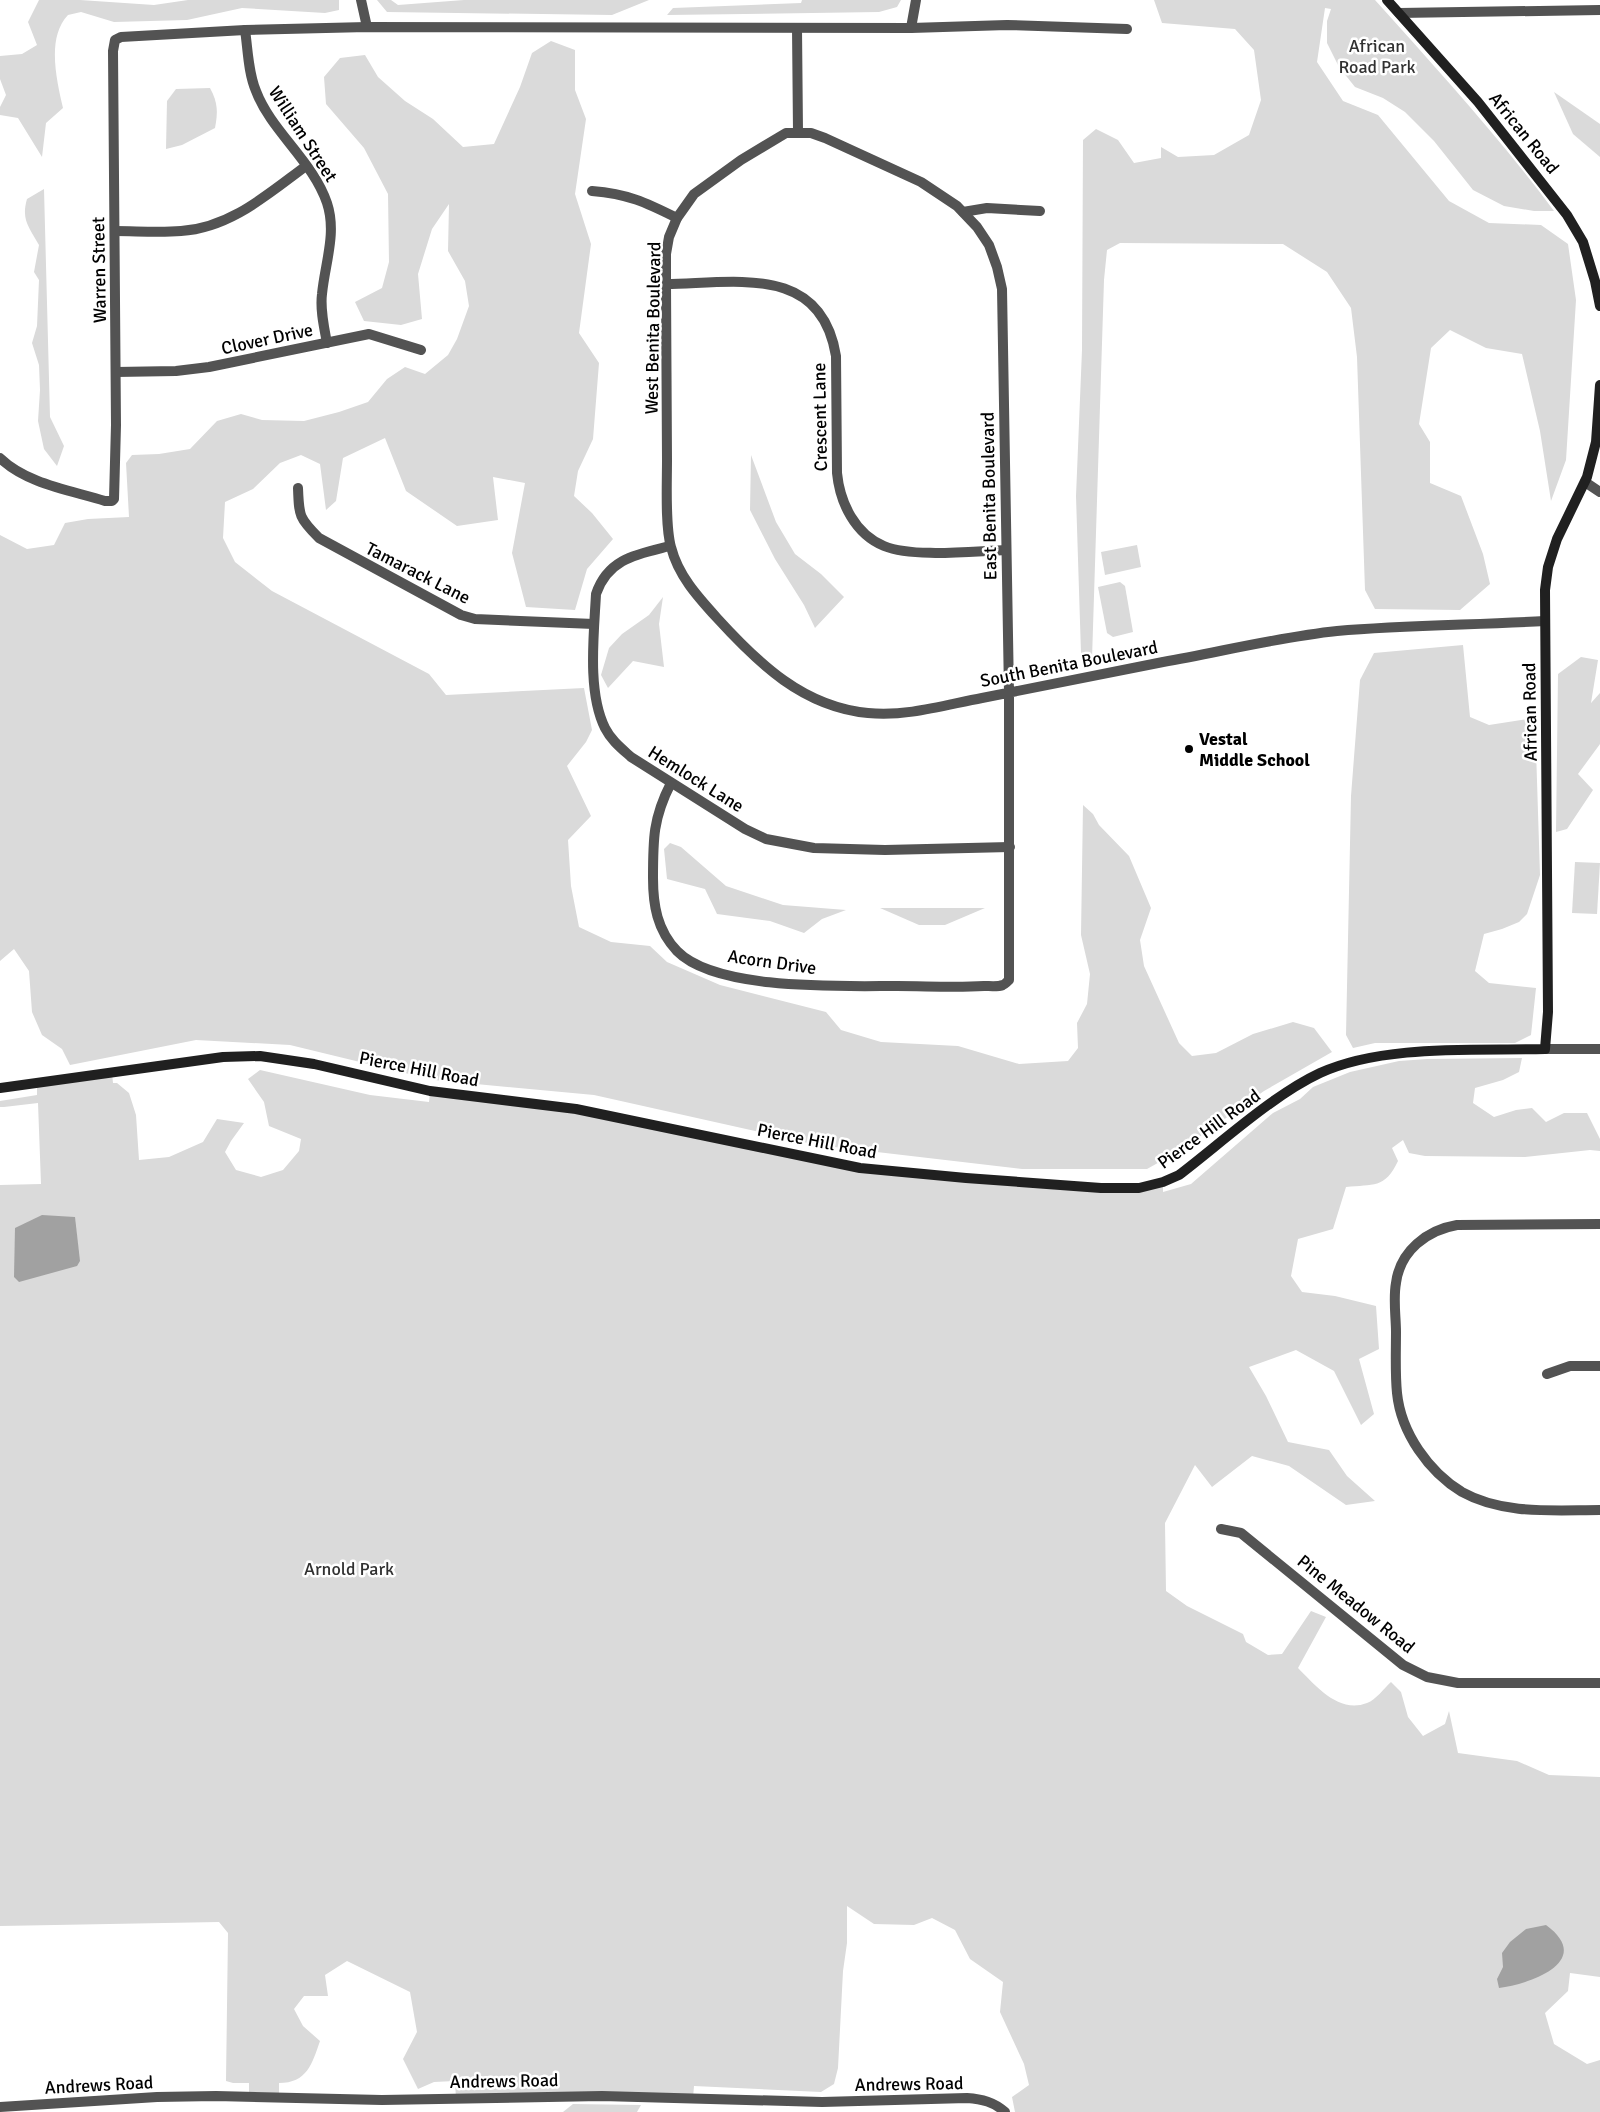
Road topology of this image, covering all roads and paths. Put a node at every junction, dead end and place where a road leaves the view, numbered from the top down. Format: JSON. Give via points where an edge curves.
{"nodes":[{"id":1,"x":361,"y":0,"type":"edge"},
{"id":2,"x":916,"y":0,"type":"edge"},
{"id":3,"x":1387,"y":0,"type":"edge"},
{"id":4,"x":1600,"y":10,"type":"edge"},
{"id":5,"x":1399,"y":13,"type":"junction"},
{"id":6,"x":368,"y":27,"type":"junction"},
{"id":7,"x":797,"y":28,"type":"junction"},
{"id":8,"x":911,"y":28,"type":"junction"},
{"id":9,"x":1127,"y":29,"type":"dead end"},
{"id":10,"x":245,"y":30,"type":"junction"},
{"id":11,"x":798,"y":132,"type":"junction"},
{"id":12,"x":306,"y":166,"type":"junction"},
{"id":13,"x":592,"y":191,"type":"dead end"},
{"id":14,"x":1040,"y":211,"type":"dead end"},
{"id":15,"x":963,"y":212,"type":"junction"},
{"id":16,"x":677,"y":218,"type":"junction"},
{"id":17,"x":115,"y":231,"type":"junction"},
{"id":18,"x":666,"y":284,"type":"junction"},
{"id":19,"x":1600,"y":306,"type":"edge"},
{"id":20,"x":326,"y":343,"type":"junction"},
{"id":21,"x":421,"y":350,"type":"dead end"},
{"id":22,"x":116,"y":372,"type":"junction"},
{"id":23,"x":1600,"y":384,"type":"edge"},
{"id":24,"x":0,"y":458,"type":"edge"},
{"id":25,"x":1585,"y":482,"type":"junction"},
{"id":26,"x":298,"y":488,"type":"dead end"},
{"id":27,"x":1600,"y":492,"type":"edge"},
{"id":28,"x":670,"y":546,"type":"junction"},
{"id":29,"x":1006,"y":550,"type":"junction"},
{"id":30,"x":1545,"y":621,"type":"junction"},
{"id":31,"x":594,"y":624,"type":"junction"},
{"id":32,"x":1009,"y":693,"type":"junction"},
{"id":33,"x":671,"y":783,"type":"junction"},
{"id":34,"x":1010,"y":848,"type":"junction"},
{"id":35,"x":1010,"y":976,"type":"joint"},
{"id":36,"x":1545,"y":1049,"type":"junction"},
{"id":37,"x":1600,"y":1049,"type":"edge"},
{"id":38,"x":0,"y":1088,"type":"edge"},
{"id":39,"x":1600,"y":1224,"type":"edge"},
{"id":40,"x":1600,"y":1366,"type":"edge"},
{"id":41,"x":1547,"y":1374,"type":"dead end"},
{"id":42,"x":1600,"y":1510,"type":"edge"},
{"id":43,"x":1221,"y":1529,"type":"dead end"},
{"id":44,"x":1600,"y":1683,"type":"edge"},
{"id":45,"x":0,"y":2107,"type":"edge"},
{"id":46,"x":1005,"y":2112,"type":"edge"}],
"edges":[{"from":1,"to":6,"type":"street"},
{"from":2,"to":8,"type":"street"},
{"from":3,"to":5,"type":"street","name":"African Road"},
{"from":4,"to":5,"type":"street"},
{"from":5,"to":19,"type":"street","name":"African Road","via":[[1478,102],[1567,215],[1582,242]]},
{"from":6,"to":7,"type":"street"},
{"from":6,"to":10,"type":"street"},
{"from":7,"to":8,"type":"street"},
{"from":7,"to":11,"type":"street"},
{"from":8,"to":9,"type":"street","via":[[1040,26]]},
{"from":10,"to":12,"type":"street","name":"William Street","via":[[250,71],[262,105]]},
{"from":10,"to":17,"type":"street","name":"Warren Street","via":[[121,37],[115,40]]},
{"from":11,"to":15,"type":"street","name":"East Benita Boulevard","via":[[811,133],[846,146],[921,182]]},
{"from":11,"to":16,"type":"street","name":"West Benita Boulevard","via":[[786,133],[741,160],[694,194]]},
{"from":12,"to":17,"type":"street","via":[[237,215],[210,226],[181,231]]},
{"from":12,"to":20,"type":"street","name":"William Street","via":[[327,202],[332,222],[322,294]]},
{"from":13,"to":16,"type":"street","via":[[618,193],[641,200]]},
{"from":14,"to":15,"type":"street","via":[[987,208]]},
{"from":15,"to":29,"type":"street","name":"East Benita Boulevard","via":[[989,246],[998,267],[1002,289]]},
{"from":16,"to":18,"type":"street","name":"West Benita Boulevard","via":[[666,254]]},
{"from":17,"to":22,"type":"street","name":"Warren Street"},
{"from":18,"to":28,"type":"street","name":"West Benita Boulevard"},
{"from":18,"to":29,"type":"street","name":"Crescent Lane","via":[[772,284],[807,299],[821,315],[833,337],[839,492],[846,510],[860,530],[885,547],[906,551]]},
{"from":20,"to":21,"type":"street","name":"Clover Drive","via":[[368,334]]},
{"from":20,"to":22,"type":"street","name":"Clover Drive","via":[[209,367]]},
{"from":22,"to":24,"type":"street","name":"Warren Street","via":[[114,499],[108,501],[28,477]]},
{"from":23,"to":25,"type":"street","name":"African Road","via":[[1596,442]]},
{"from":25,"to":27,"type":"street"},
{"from":25,"to":30,"type":"street","name":"African Road","via":[[1557,539],[1548,567]]},
{"from":26,"to":31,"type":"street","name":"Tamarack Lane","via":[[299,514],[319,538],[461,616]]},
{"from":28,"to":31,"type":"street","name":"Hemlock Lane","via":[[634,555],[607,572],[596,594]]},
{"from":28,"to":32,"type":"street","name":"South Benita Boulevard","via":[[679,569],[695,594],[738,641],[768,670],[821,702],[869,714],[896,714]]},
{"from":29,"to":32,"type":"street","name":"East Benita Boulevard"},
{"from":30,"to":32,"type":"street","name":"South Benita Boulevard","via":[[1336,632]]},
{"from":30,"to":36,"type":"street","name":"African Road","via":[[1548,1002]]},
{"from":31,"to":33,"type":"street","name":"Hemlock Lane","via":[[594,682],[599,715],[606,730],[631,757]]},
{"from":32,"to":34,"type":"street","name":"East Benita Boulevard"},
{"from":33,"to":34,"type":"street","name":"Hemlock Lane","via":[[745,829],[766,838],[814,848]]},
{"from":33,"to":35,"type":"street","name":"Acorn Drive","via":[[655,823],[653,901],[664,934],[688,959],[708,969],[745,979],[808,986],[994,986],[1003,985]]},
{"from":34,"to":35,"type":"street","name":"East Benita Boulevard"},
{"from":36,"to":37,"type":"street","name":"Pierce Hill Road"},
{"from":36,"to":38,"type":"street","name":"Pierce Hill Road","via":[[1415,1052],[1357,1060],[1297,1086],[1179,1175],[1139,1188],[1101,1188],[860,1168],[576,1109],[430,1091],[314,1064],[260,1056],[223,1057]]},
{"from":39,"to":42,"type":"street","via":[[1446,1227],[1417,1243],[1405,1257],[1395,1284],[1397,1395],[1405,1423],[1423,1457],[1440,1475],[1480,1501],[1516,1509]]},
{"from":40,"to":41,"type":"street","via":[[1570,1366]]},
{"from":43,"to":44,"type":"street","name":"Pine Meadow Road","via":[[1241,1533],[1403,1665],[1428,1677],[1458,1684]]},
{"from":45,"to":46,"type":"street","name":"Andrews Road","via":[[193,2097],[382,2100],[602,2096],[822,2102],[968,2098],[981,2099]]}]}
